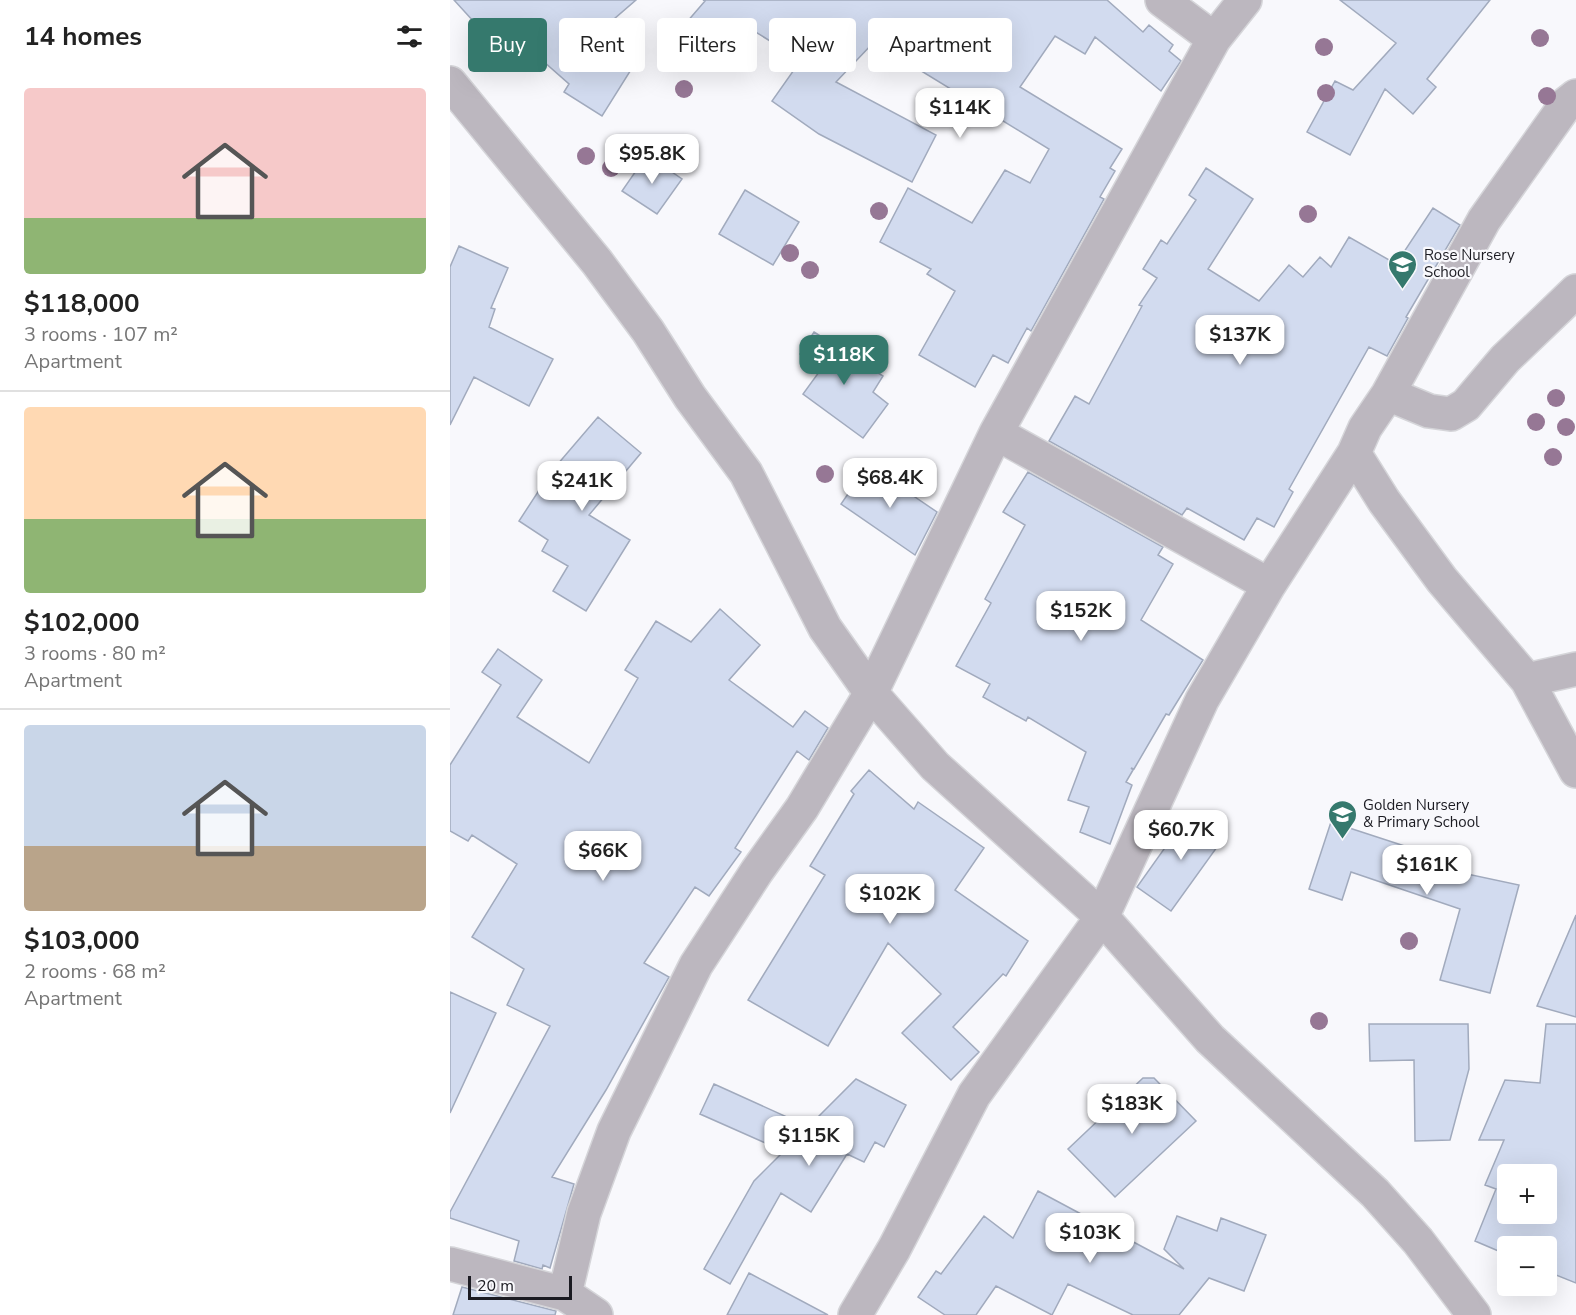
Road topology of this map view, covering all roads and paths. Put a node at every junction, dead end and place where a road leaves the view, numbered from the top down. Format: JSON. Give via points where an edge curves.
{"nodes":[{"id":1,"x":1162,"y":0,"type":"edge"},
{"id":2,"x":1245,"y":0,"type":"edge"},
{"id":3,"x":1214,"y":39,"type":"junction"},
{"id":4,"x":450,"y":83,"type":"edge"},
{"id":5,"x":1576,"y":96,"type":"edge"},
{"id":6,"x":1576,"y":291,"type":"edge"},
{"id":7,"x":1388,"y":394,"type":"junction"},
{"id":8,"x":996,"y":433,"type":"junction"},
{"id":9,"x":1354,"y":453,"type":"junction"},
{"id":10,"x":1269,"y":585,"type":"junction"},
{"id":11,"x":1576,"y":669,"type":"edge"},
{"id":12,"x":1527,"y":680,"type":"junction"},
{"id":13,"x":871,"y":693,"type":"junction"},
{"id":14,"x":1576,"y":771,"type":"edge"},
{"id":15,"x":1101,"y":917,"type":"junction"},
{"id":16,"x":450,"y":1264,"type":"edge"},
{"id":17,"x":565,"y":1294,"type":"junction"},
{"id":18,"x":596,"y":1315,"type":"edge"},
{"id":19,"x":855,"y":1315,"type":"edge"},
{"id":20,"x":1474,"y":1315,"type":"edge"}],
"edges":[{"from":1,"to":3,"type":"street"},
{"from":2,"to":3,"type":"street"},
{"from":3,"to":8,"type":"street"},
{"from":4,"to":13,"type":"street","via":[[597,262],[648,331],[746,473],[825,628]]},
{"from":5,"to":7,"type":"street","via":[[1567,103],[1484,220]]},
{"from":6,"to":7,"type":"street","via":[[1505,359],[1466,405],[1451,414],[1429,411]]},
{"from":7,"to":9,"type":"street"},
{"from":8,"to":10,"type":"street"},
{"from":8,"to":13,"type":"street"},
{"from":9,"to":10,"type":"street"},
{"from":9,"to":12,"type":"street","via":[[1442,580]]},
{"from":10,"to":15,"type":"street","via":[[1202,700]]},
{"from":11,"to":12,"type":"street"},
{"from":12,"to":14,"type":"street"},
{"from":13,"to":15,"type":"street","via":[[935,766]]},
{"from":13,"to":17,"type":"street","via":[[802,808],[696,965],[615,1131],[584,1213]]},
{"from":15,"to":19,"type":"street","via":[[974,1095]]},
{"from":15,"to":20,"type":"street","via":[[1210,1039],[1375,1193],[1418,1241]]},
{"from":16,"to":17,"type":"street"},
{"from":17,"to":18,"type":"street"}]}
